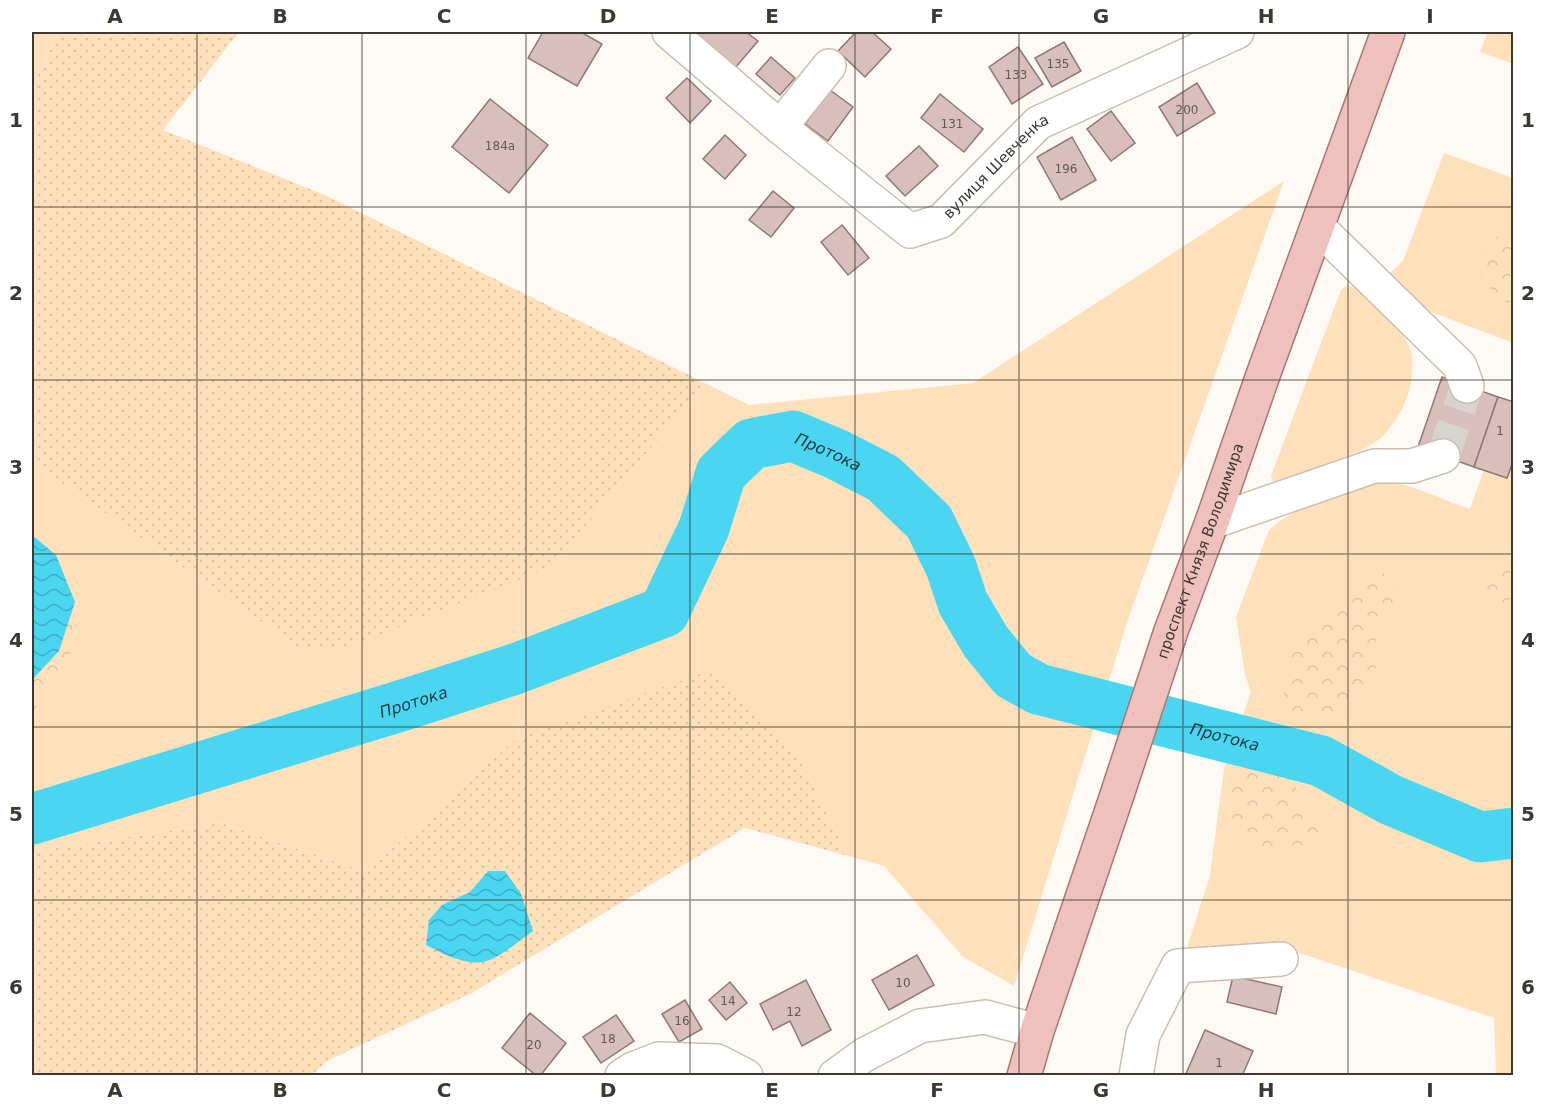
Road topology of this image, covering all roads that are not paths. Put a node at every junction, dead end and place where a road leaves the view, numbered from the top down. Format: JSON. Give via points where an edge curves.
{"nodes":[{"id":1,"x":669,"y":32,"type":"edge"},
{"id":2,"x":1237,"y":32,"type":"edge"},
{"id":3,"x":1388,"y":32,"type":"edge"},
{"id":4,"x":829,"y":66,"type":"dead end"},
{"id":5,"x":780,"y":127,"type":"junction"},
{"id":6,"x":1318,"y":227,"type":"junction"},
{"id":7,"x":1467,"y":386,"type":"dead end"},
{"id":8,"x":1443,"y":456,"type":"dead end"},
{"id":9,"x":1212,"y":522,"type":"junction"},
{"id":10,"x":1281,"y":958,"type":"dead end"},
{"id":11,"x":1037,"y":1031,"type":"junction"},
{"id":12,"x":622,"y":1076,"type":"edge"},
{"id":13,"x":746,"y":1076,"type":"edge"},
{"id":14,"x":835,"y":1076,"type":"edge"},
{"id":15,"x":1024,"y":1076,"type":"edge"},
{"id":16,"x":1136,"y":1076,"type":"edge"}],
"edges":[{"from":1,"to":5,"type":"street","name":"вулиця Шевченка"},
{"from":2,"to":5,"type":"street","name":"вулиця Шевченка","via":[[1038,123],[941,221],[910,231]]},
{"from":3,"to":6,"type":"main road","name":"проспект Князя Володимира"},
{"from":4,"to":5,"type":"street"},
{"from":6,"to":7,"type":"street","via":[[1460,366]]},
{"from":6,"to":9,"type":"main road","name":"проспект Князя Володимира"},
{"from":8,"to":9,"type":"street","via":[[1412,466],[1374,466]]},
{"from":9,"to":11,"type":"main road","name":"проспект Князя Володимира"},
{"from":10,"to":16,"type":"street","via":[[1178,966],[1143,1035]]},
{"from":11,"to":14,"type":"street","via":[[985,1017],[920,1026],[864,1055]]},
{"from":11,"to":15,"type":"main road","name":"проспект Князя Володимира"},
{"from":12,"to":13,"type":"street","via":[[659,1059],[717,1061]]}]}
